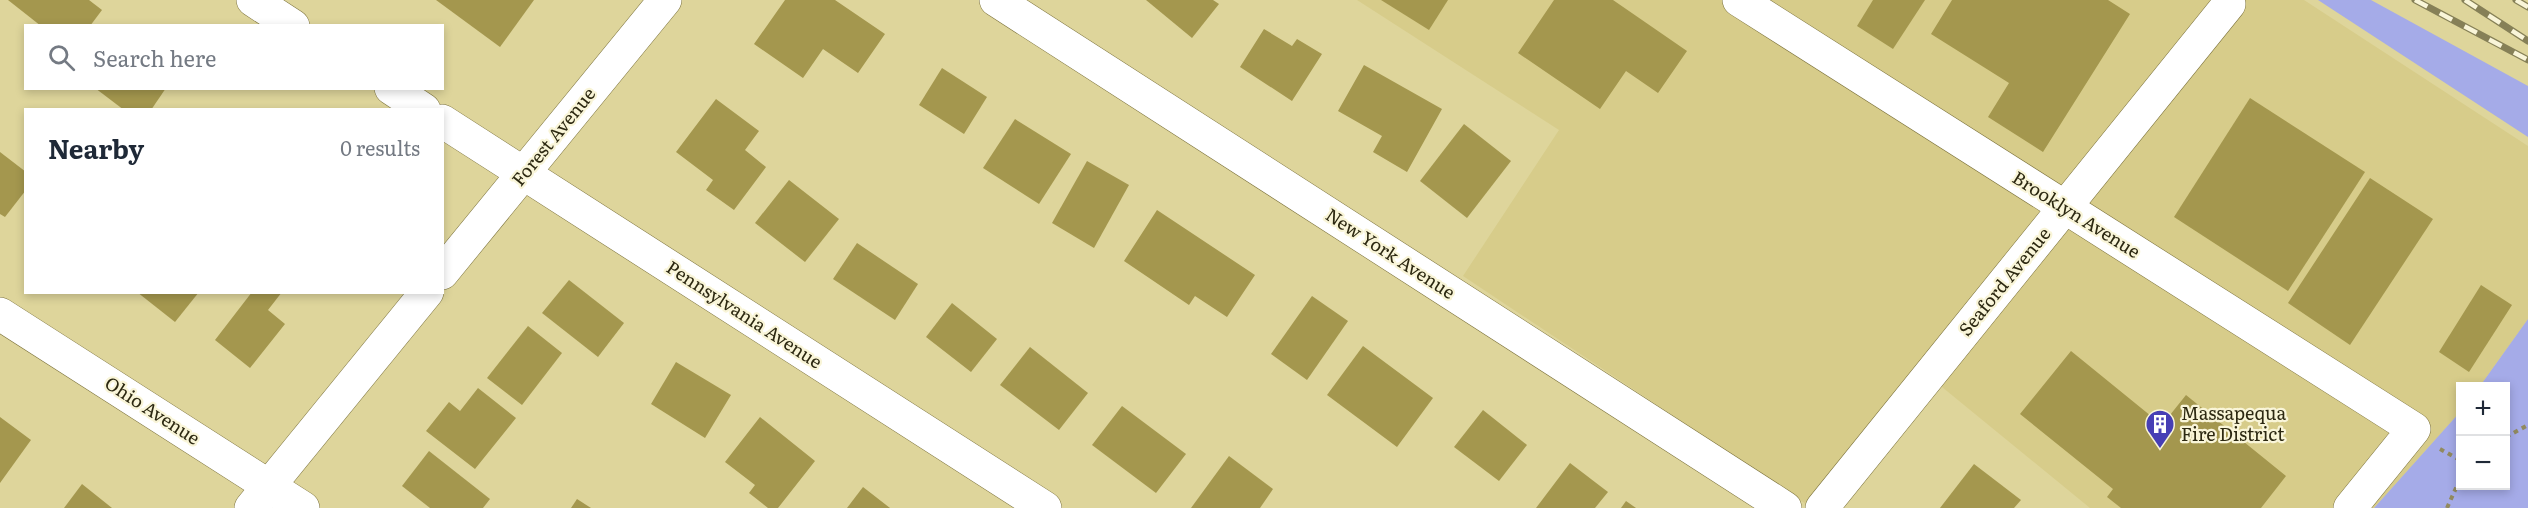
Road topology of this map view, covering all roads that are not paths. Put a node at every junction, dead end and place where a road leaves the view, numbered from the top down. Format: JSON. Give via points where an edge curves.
{"nodes":[{"id":1,"x":253,"y":0,"type":"edge"},
{"id":2,"x":665,"y":0,"type":"edge"},
{"id":3,"x":996,"y":0,"type":"edge"},
{"id":4,"x":1739,"y":0,"type":"edge"},
{"id":5,"x":2229,"y":4,"type":"dead end"},
{"id":6,"x":290,"y":24,"type":"edge"},
{"id":7,"x":394,"y":90,"type":"edge"},
{"id":8,"x":421,"y":108,"type":"edge"},
{"id":9,"x":444,"y":122,"type":"edge"},
{"id":10,"x":524,"y":173,"type":"junction"},
{"id":11,"x":2065,"y":208,"type":"junction"},
{"id":12,"x":444,"y":271,"type":"edge"},
{"id":13,"x":425,"y":294,"type":"edge"},
{"id":14,"x":0,"y":314,"type":"edge"},
{"id":15,"x":260,"y":497,"type":"edge"},
{"id":16,"x":303,"y":508,"type":"edge"},
{"id":17,"x":1045,"y":508,"type":"edge"},
{"id":18,"x":1785,"y":508,"type":"edge"},
{"id":19,"x":1822,"y":508,"type":"edge"},
{"id":20,"x":2350,"y":508,"type":"edge"}],
"edges":[{"from":1,"to":6,"type":"street"},
{"from":2,"to":10,"type":"street","name":"Forest Avenue"},
{"from":3,"to":18,"type":"street","name":"New York Avenue"},
{"from":4,"to":11,"type":"street","name":"Brooklyn Avenue"},
{"from":5,"to":11,"type":"street","name":"Seaford Avenue"},
{"from":7,"to":8,"type":"street"},
{"from":9,"to":10,"type":"street","name":"Pennsylvania Avenue"},
{"from":10,"to":12,"type":"street","name":"Forest Avenue"},
{"from":10,"to":17,"type":"street","name":"Pennsylvania Avenue"},
{"from":11,"to":19,"type":"street","name":"Seaford Avenue"},
{"from":11,"to":20,"type":"street","name":"Brooklyn Avenue","via":[[2414,429]]},
{"from":13,"to":15,"type":"street"},
{"from":14,"to":15,"type":"street","name":"Ohio Avenue"},
{"from":15,"to":16,"type":"street","name":"Ohio Avenue"}]}
